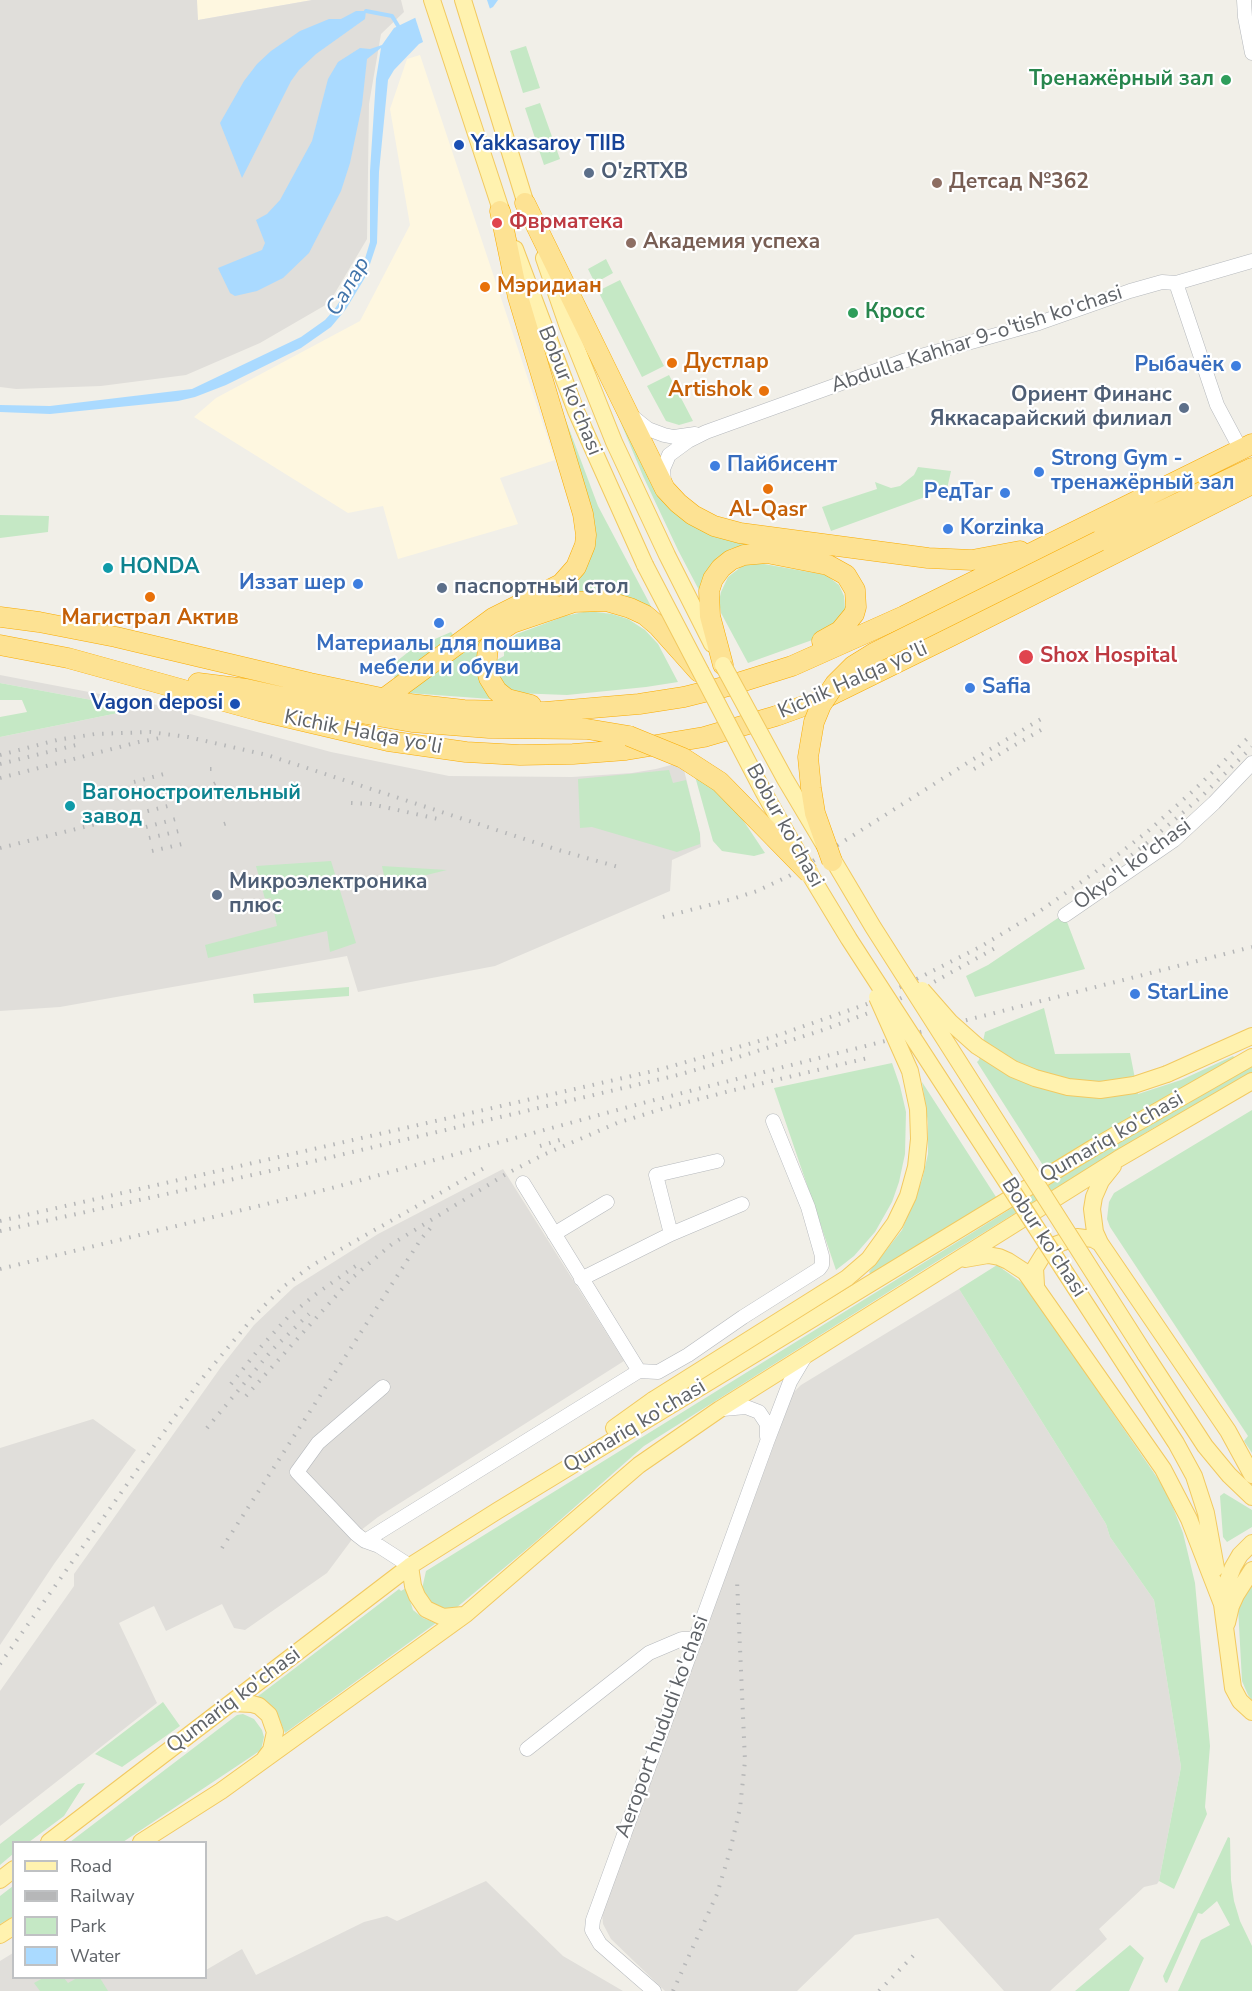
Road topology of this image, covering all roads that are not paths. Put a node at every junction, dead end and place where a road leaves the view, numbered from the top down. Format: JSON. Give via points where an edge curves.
{"nodes":[{"id":1,"x":432,"y":0,"type":"edge"},
{"id":2,"x":463,"y":0,"type":"edge"},
{"id":3,"x":1244,"y":0,"type":"edge"},
{"id":4,"x":1252,"y":53,"type":"edge"},
{"id":5,"x":525,"y":203,"type":"junction"},
{"id":6,"x":500,"y":211,"type":"junction"},
{"id":7,"x":1252,"y":261,"type":"edge"},
{"id":8,"x":1176,"y":283,"type":"junction"},
{"id":9,"x":628,"y":412,"type":"junction"},
{"id":10,"x":706,"y":432,"type":"junction"},
{"id":11,"x":1247,"y":447,"type":"edge"},
{"id":12,"x":1252,"y":468,"type":"edge"},
{"id":13,"x":1252,"y":484,"type":"edge"},
{"id":14,"x":665,"y":489,"type":"junction"},
{"id":15,"x":1046,"y":546,"type":"junction"},
{"id":16,"x":4,"y":618,"type":"edge"},
{"id":17,"x":3,"y":645,"type":"edge"},
{"id":18,"x":723,"y":665,"type":"junction"},
{"id":19,"x":135,"y":675,"type":"junction"},
{"id":20,"x":702,"y":675,"type":"junction"},
{"id":21,"x":728,"y":686,"type":"junction"},
{"id":22,"x":382,"y":700,"type":"junction"},
{"id":23,"x":603,"y":708,"type":"junction"},
{"id":24,"x":1252,"y":763,"type":"edge"},
{"id":25,"x":832,"y":861,"type":"junction"},
{"id":26,"x":809,"y":873,"type":"junction"},
{"id":27,"x":1065,"y":915,"type":"dead end"},
{"id":28,"x":873,"y":927,"type":"junction"},
{"id":29,"x":849,"y":939,"type":"junction"},
{"id":30,"x":1252,"y":1036,"type":"edge"},
{"id":31,"x":1252,"y":1057,"type":"edge"},
{"id":32,"x":1252,"y":1081,"type":"edge"},
{"id":33,"x":773,"y":1121,"type":"dead end"},
{"id":34,"x":1118,"y":1159,"type":"junction"},
{"id":35,"x":717,"y":1161,"type":"dead end"},
{"id":36,"x":523,"y":1183,"type":"dead end"},
{"id":37,"x":607,"y":1202,"type":"dead end"},
{"id":38,"x":742,"y":1204,"type":"dead end"},
{"id":39,"x":554,"y":1234,"type":"junction"},
{"id":40,"x":671,"y":1234,"type":"junction"},
{"id":41,"x":1100,"y":1243,"type":"junction"},
{"id":42,"x":954,"y":1262,"type":"junction"},
{"id":43,"x":581,"y":1280,"type":"junction"},
{"id":44,"x":1036,"y":1285,"type":"junction"},
{"id":45,"x":806,"y":1355,"type":"junction"},
{"id":46,"x":639,"y":1371,"type":"junction"},
{"id":47,"x":383,"y":1387,"type":"dead end"},
{"id":48,"x":720,"y":1409,"type":"junction"},
{"id":49,"x":767,"y":1442,"type":"junction"},
{"id":50,"x":1250,"y":1488,"type":"edge"},
{"id":51,"x":497,"y":1511,"type":"junction"},
{"id":52,"x":387,"y":1527,"type":"junction"},
{"id":53,"x":365,"y":1540,"type":"junction"},
{"id":54,"x":1252,"y":1543,"type":"edge"},
{"id":55,"x":379,"y":1546,"type":"junction"},
{"id":56,"x":410,"y":1566,"type":"junction"},
{"id":57,"x":1252,"y":1570,"type":"edge"},
{"id":58,"x":1222,"y":1605,"type":"junction"},
{"id":59,"x":466,"y":1614,"type":"junction"},
{"id":60,"x":1226,"y":1634,"type":"junction"},
{"id":61,"x":696,"y":1639,"type":"junction"},
{"id":62,"x":231,"y":1703,"type":"junction"},
{"id":63,"x":1252,"y":1712,"type":"edge"},
{"id":64,"x":527,"y":1749,"type":"dead end"},
{"id":65,"x":263,"y":1761,"type":"junction"},
{"id":66,"x":50,"y":1841,"type":"edge"},
{"id":67,"x":143,"y":1841,"type":"edge"},
{"id":68,"x":12,"y":1871,"type":"edge"},
{"id":69,"x":0,"y":1880,"type":"edge"},
{"id":70,"x":654,"y":1991,"type":"edge"}],
"edges":[{"from":1,"to":6,"type":"main road","name":"Bobur ko'chasi"},
{"from":2,"to":5,"type":"main road","name":"Bobur ko'chasi"},
{"from":3,"to":4,"type":"street"},
{"from":5,"to":9,"type":"highway"},
{"from":5,"to":18,"type":"main road","name":"Bobur ko'chasi","via":[[598,404]]},
{"from":6,"to":20,"type":"main road","name":"Bobur ko'chasi","bridge":true,"via":[[576,411],[645,565]]},
{"from":6,"to":22,"type":"highway","via":[[518,297],[582,514],[585,545],[576,567],[561,584],[493,618]]},
{"from":7,"to":8,"type":"street","name":"Abdulla Kahhar 9-o'tish ko'chasi"},
{"from":8,"to":10,"type":"street","name":"Abdulla Kahhar 9-o'tish ko'chasi","via":[[1162,282],[1130,291],[1039,323],[903,361]]},
{"from":8,"to":11,"type":"street","via":[[1217,405]]},
{"from":9,"to":10,"type":"street","name":"Abdulla Kahhar 9-o'tish ko'chasi","via":[[643,426],[664,435],[679,437]]},
{"from":9,"to":14,"type":"highway"},
{"from":10,"to":14,"type":"street","name":"Abdulla Kahhar 9-o'tish ko'chasi","via":[[680,446],[666,460]]},
{"from":11,"to":12,"type":"highway"},
{"from":11,"to":15,"type":"highway","name":"Kichik Halqa yo'li"},
{"from":12,"to":25,"type":"highway","bridge":true,"via":[[874,653],[839,679],[816,717],[808,757],[815,813]]},
{"from":13,"to":19,"type":"highway","name":"Kichik Halqa yo'li","via":[[823,699],[752,724],[680,742],[609,752],[546,755],[440,749],[313,725]]},
{"from":14,"to":15,"type":"highway","via":[[693,515],[740,533],[955,560]]},
{"from":15,"to":21,"type":"highway","name":"Kichik Halqa yo'li","via":[[792,666]]},
{"from":16,"to":17,"type":"highway"},
{"from":16,"to":22,"type":"highway","name":"Kichik Halqa yo'li","via":[[117,637]]},
{"from":17,"to":19,"type":"highway","name":"Kichik Halqa yo'li"},
{"from":18,"to":21,"type":"highway","via":[[709,596],[715,576],[731,560],[760,553],[828,565],[842,572],[853,585],[854,614],[840,632]]},
{"from":18,"to":25,"type":"main road","name":"Bobur ko'chasi","bridge":true},
{"from":19,"to":26,"type":"highway","bridge":true,"via":[[246,689],[412,722],[587,729],[642,740],[683,758],[720,782]]},
{"from":20,"to":23,"type":"highway","bridge":true,"via":[[652,620],[606,601],[566,603],[503,628],[490,644],[487,673],[497,691],[507,699],[524,704]]},
{"from":20,"to":26,"type":"main road","name":"Bobur ko'chasi","bridge":true},
{"from":21,"to":23,"type":"highway","name":"Kichik Halqa yo'li","via":[[684,697]]},
{"from":22,"to":23,"type":"highway","name":"Kichik Halqa yo'li","via":[[501,711]]},
{"from":24,"to":27,"type":"street","name":"Okyo'l ko'chasi","via":[[1174,840]]},
{"from":25,"to":28,"type":"main road","name":"Bobur ko'chasi","bridge":true},
{"from":26,"to":29,"type":"main road","name":"Bobur ko'chasi","bridge":true},
{"from":28,"to":30,"type":"main road","bridge":true,"via":[[934,1005],[967,1038],[1008,1066],[1043,1081],[1092,1090],[1134,1085],[1207,1058]]},
{"from":28,"to":50,"type":"main road","name":"Bobur ko'chasi","bridge":true,"via":[[1205,1446]]},
{"from":29,"to":51,"type":"main road","bridge":true,"via":[[903,1053],[916,1095],[918,1153],[914,1175],[895,1223],[853,1274],[653,1400]]},
{"from":29,"to":58,"type":"main road","name":"Bobur ko'chasi","bridge":true,"via":[[1185,1458],[1198,1485],[1208,1522]]},
{"from":31,"to":51,"type":"main road","name":"Qumariq ko'chasi","via":[[1093,1148]]},
{"from":32,"to":34,"type":"main road","name":"Qumariq ko'chasi"},
{"from":33,"to":46,"type":"street","via":[[808,1207],[822,1265],[658,1372]]},
{"from":34,"to":41,"type":"main road","via":[[1094,1197],[1092,1220]]},
{"from":34,"to":42,"type":"main road","name":"Qumariq ko'chasi"},
{"from":35,"to":40,"type":"street","via":[[656,1175]]},
{"from":36,"to":39,"type":"street"},
{"from":37,"to":39,"type":"street"},
{"from":38,"to":40,"type":"street"},
{"from":39,"to":43,"type":"street"},
{"from":40,"to":43,"type":"street"},
{"from":41,"to":44,"type":"main road","via":[[1077,1237],[1055,1245],[1035,1268]]},
{"from":41,"to":50,"type":"main road","via":[[1228,1431]]},
{"from":42,"to":44,"type":"main road","via":[[977,1256],[999,1257],[1017,1266]]},
{"from":42,"to":45,"type":"main road","name":"Qumariq ko'chasi"},
{"from":43,"to":46,"type":"street"},
{"from":44,"to":58,"type":"main road","via":[[1163,1469],[1189,1519]]},
{"from":45,"to":48,"type":"main road","name":"Qumariq ko'chasi"},
{"from":45,"to":49,"type":"street","name":"Aeroport hududi ko'chasi","via":[[790,1382]]},
{"from":46,"to":52,"type":"street"},
{"from":47,"to":53,"type":"street","via":[[318,1443],[297,1472]]},
{"from":48,"to":49,"type":"street","via":[[744,1407],[759,1412],[767,1424]]},
{"from":48,"to":59,"type":"main road","name":"Qumariq ko'chasi","via":[[639,1465]]},
{"from":49,"to":61,"type":"street","name":"Aeroport hududi ko'chasi"},
{"from":51,"to":56,"type":"main road","name":"Qumariq ko'chasi"},
{"from":52,"to":53,"type":"street"},
{"from":52,"to":55,"type":"street"},
{"from":53,"to":55,"type":"street"},
{"from":54,"to":58,"type":"main road","via":[[1233,1567]]},
{"from":55,"to":56,"type":"street"},
{"from":56,"to":59,"type":"main road","via":[[417,1596],[429,1611],[446,1617]]},
{"from":56,"to":62,"type":"main road","name":"Qumariq ko'chasi"},
{"from":57,"to":60,"type":"main road","via":[[1230,1606]]},
{"from":58,"to":60,"type":"main road"},
{"from":59,"to":65,"type":"main road","name":"Qumariq ko'chasi"},
{"from":60,"to":63,"type":"main road","via":[[1233,1688]]},
{"from":61,"to":64,"type":"street","via":[[682,1639],[649,1653]]},
{"from":61,"to":70,"type":"street","name":"Aeroport hududi ko'chasi","via":[[592,1922],[600,1944]]},
{"from":62,"to":65,"type":"main road","via":[[259,1706],[272,1721],[274,1739]]},
{"from":62,"to":66,"type":"main road","name":"Qumariq ko'chasi"},
{"from":65,"to":67,"type":"main road","name":"Qumariq ko'chasi"},
{"from":68,"to":69,"type":"main road"}]}
